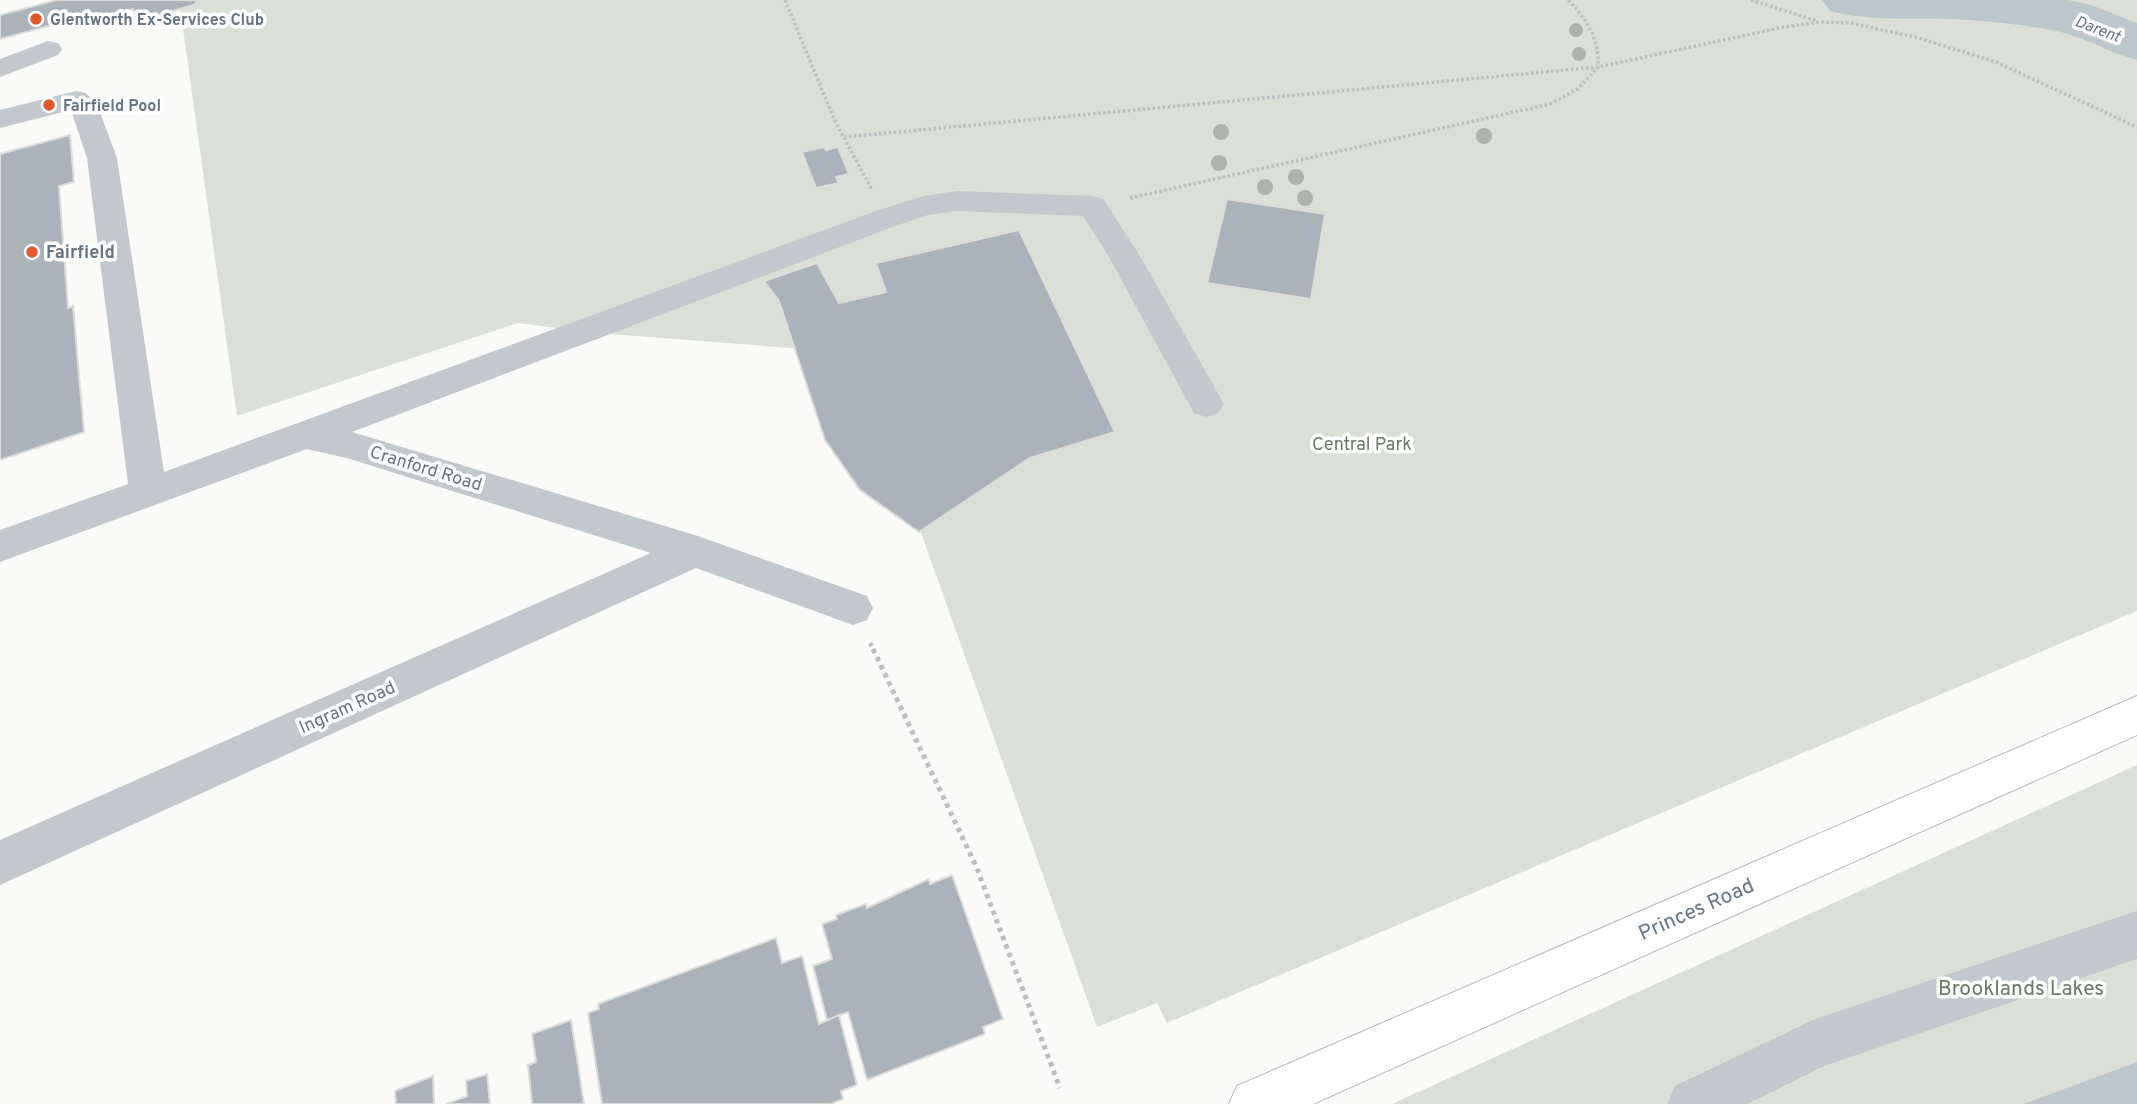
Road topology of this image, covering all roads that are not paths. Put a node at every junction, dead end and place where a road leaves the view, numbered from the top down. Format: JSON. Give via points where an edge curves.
{"nodes":[{"id":1,"x":48,"y":49,"type":"dead end"},
{"id":2,"x":0,"y":69,"type":"edge"},
{"id":3,"x":0,"y":119,"type":"edge"},
{"id":4,"x":1206,"y":404,"type":"dead end"},
{"id":5,"x":306,"y":435,"type":"junction"},
{"id":6,"x":148,"y":492,"type":"junction"},
{"id":7,"x":0,"y":547,"type":"edge"},
{"id":8,"x":695,"y":551,"type":"junction"},
{"id":9,"x":853,"y":608,"type":"road end"},
{"id":10,"x":2137,"y":715,"type":"edge"},
{"id":11,"x":0,"y":863,"type":"edge"},
{"id":12,"x":2137,"y":935,"type":"edge"},
{"id":13,"x":1255,"y":1104,"type":"edge"},
{"id":14,"x":1693,"y":1104,"type":"edge"}],
"edges":[{"from":1,"to":2,"type":"street"},
{"from":3,"to":6,"type":"street","via":[[76,99],[84,107],[102,158]]},
{"from":4,"to":5,"type":"street","via":[[1092,206],[957,201],[887,218]]},
{"from":5,"to":6,"type":"street"},
{"from":5,"to":8,"type":"street","name":"Cranford Road"},
{"from":6,"to":7,"type":"street"},
{"from":8,"to":9,"type":"street","name":"Cranford Road"},
{"from":8,"to":11,"type":"street","name":"Ingram Road"},
{"from":10,"to":13,"type":"main road","name":"Princes Road"},
{"from":12,"to":14,"type":"street","via":[[1815,1044]]}]}
